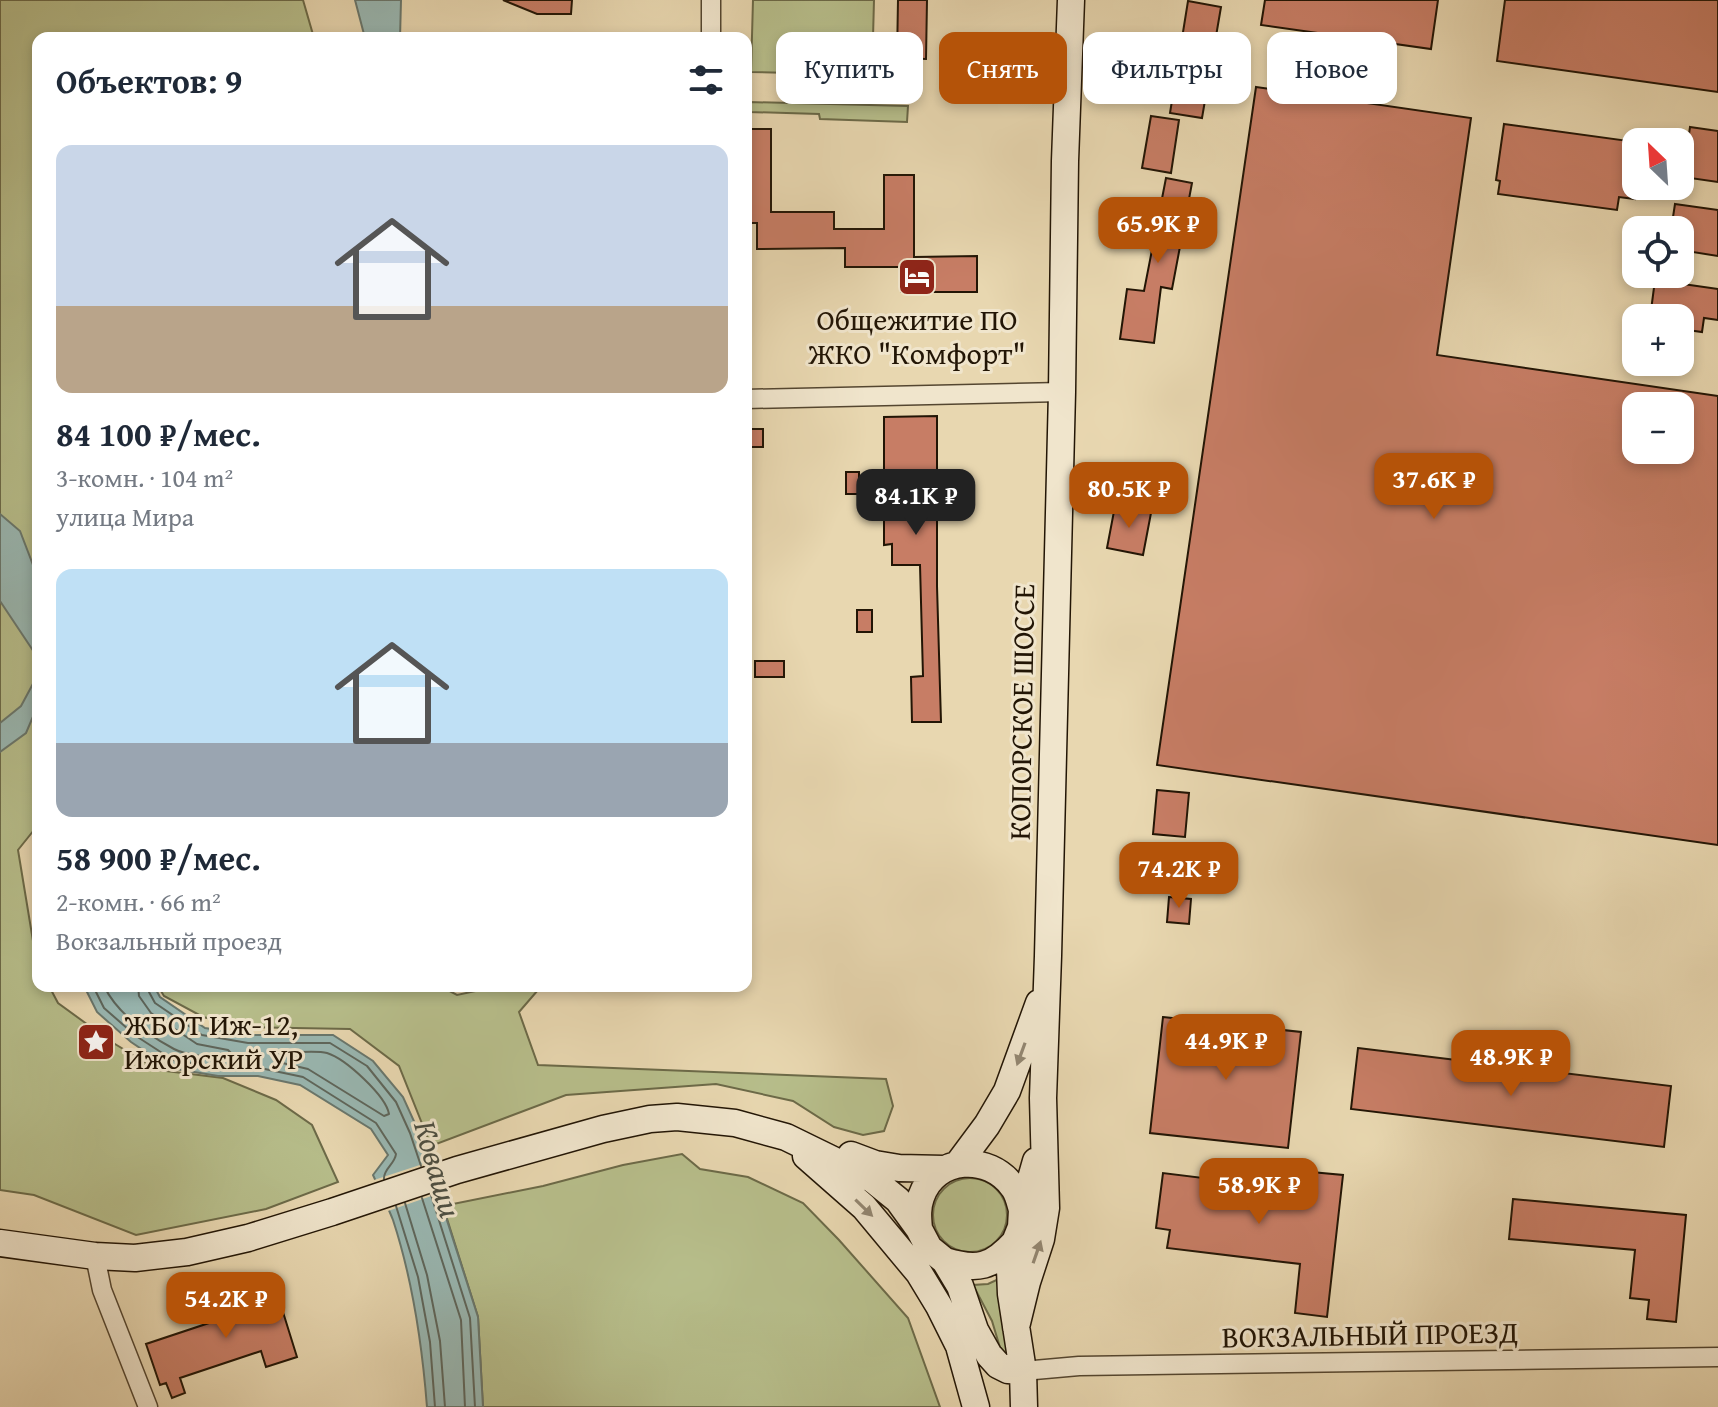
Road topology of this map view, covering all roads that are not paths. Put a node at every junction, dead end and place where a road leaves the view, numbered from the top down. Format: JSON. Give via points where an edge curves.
{"nodes":[{"id":1,"x":711,"y":0,"type":"edge"},
{"id":2,"x":1071,"y":0,"type":"edge"},
{"id":3,"x":711,"y":32,"type":"edge"},
{"id":4,"x":1062,"y":392,"type":"junction"},
{"id":5,"x":752,"y":399,"type":"edge"},
{"id":6,"x":1047,"y":981,"type":"junction"},
{"id":7,"x":786,"y":1137,"type":"junction"},
{"id":8,"x":1043,"y":1138,"type":"junction"},
{"id":9,"x":951,"y":1167,"type":"junction"},
{"id":10,"x":1022,"y":1210,"type":"junction"},
{"id":11,"x":919,"y":1229,"type":"junction"},
{"id":12,"x":1015,"y":1242,"type":"junction"},
{"id":13,"x":0,"y":1243,"type":"edge"},
{"id":14,"x":95,"y":1256,"type":"junction"},
{"id":15,"x":945,"y":1261,"type":"junction"},
{"id":16,"x":1016,"y":1327,"type":"junction"},
{"id":17,"x":975,"y":1330,"type":"junction"},
{"id":18,"x":1718,"y":1357,"type":"edge"},
{"id":19,"x":1023,"y":1371,"type":"junction"},
{"id":20,"x":148,"y":1407,"type":"edge"},
{"id":21,"x":976,"y":1407,"type":"edge"},
{"id":22,"x":982,"y":1407,"type":"edge"},
{"id":23,"x":1024,"y":1407,"type":"edge"}],
"edges":[{"from":1,"to":3,"type":"street"},
{"from":2,"to":4,"type":"main road","name":"КОПОРСКОЕ ШОССЕ"},
{"from":4,"to":5,"type":"street"},
{"from":4,"to":6,"type":"main road","name":"КОПОРСКОЕ ШОССЕ"},
{"from":6,"to":8,"type":"main road","name":"КОПОРСКОЕ ШОССЕ"},
{"from":6,"to":9,"type":"main road","one_way":true,"via":[[1007,1091],[987,1125]]},
{"from":7,"to":9,"type":"main road","via":[[875,1164]]},
{"from":7,"to":11,"type":"main road","via":[[872,1179],[898,1200]]},
{"from":7,"to":14,"type":"main road","via":[[735,1123],[650,1119],[457,1170],[248,1238],[187,1252]]},
{"from":7,"to":21,"type":"main road","one_way":true,"via":[[864,1207],[919,1273],[959,1346]]},
{"from":8,"to":10,"type":"main road"},
{"from":16,"to":8,"type":"main road","one_way":true,"via":[[1046,1208]]},
{"from":9,"to":10,"type":"main road","via":[[981,1164],[1001,1173],[1015,1189]]},
{"from":9,"to":11,"type":"main road","via":[[930,1180],[921,1195]]},
{"from":10,"to":12,"type":"main road"},
{"from":11,"to":15,"type":"main road","via":[[929,1248]]},
{"from":12,"to":15,"type":"main road","via":[[1002,1257],[984,1265],[964,1267]]},
{"from":12,"to":16,"type":"main road","via":[[1010,1269]]},
{"from":13,"to":14,"type":"main road"},
{"from":14,"to":20,"type":"street","via":[[102,1290]]},
{"from":15,"to":17,"type":"main road"},
{"from":16,"to":19,"type":"main road"},
{"from":17,"to":19,"type":"main road","via":[[998,1365]]},
{"from":17,"to":22,"type":"main road"},
{"from":18,"to":19,"type":"street","name":"ВОКЗАЛЬНЫЙ ПРОЕЗД"},
{"from":19,"to":23,"type":"main road"}]}
